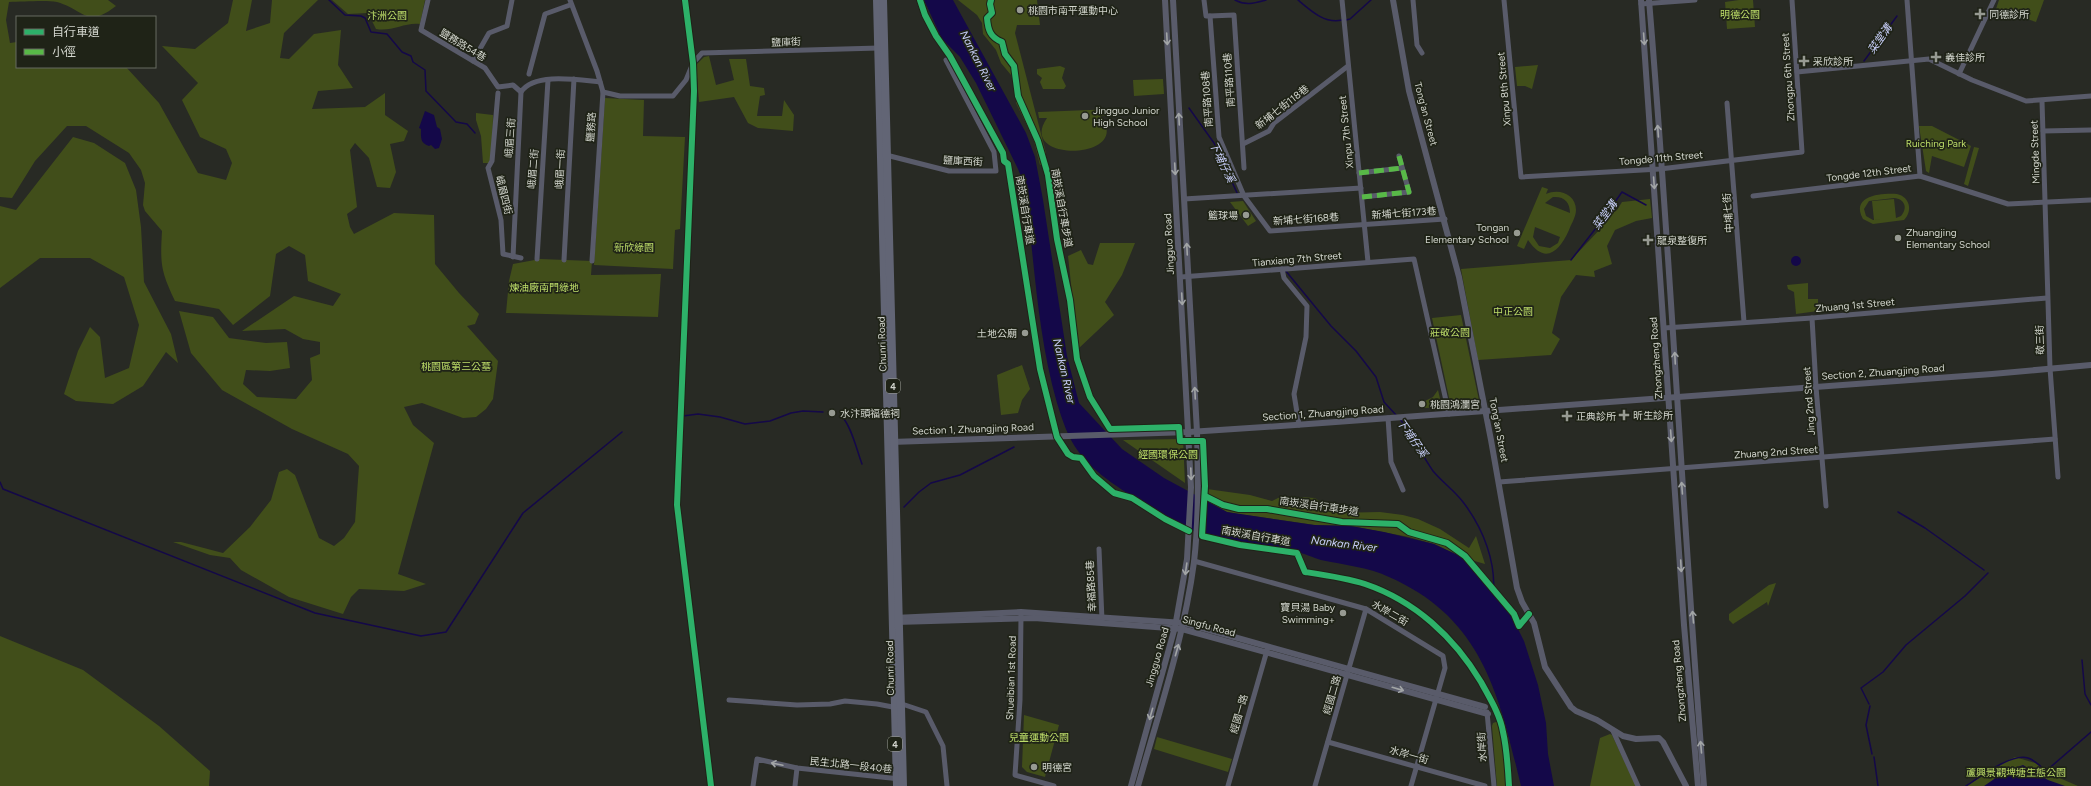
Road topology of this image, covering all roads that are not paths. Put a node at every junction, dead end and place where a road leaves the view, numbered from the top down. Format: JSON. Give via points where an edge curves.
{"nodes":[{"id":1,"x":428,"y":0,"type":"edge"},
{"id":2,"x":512,"y":0,"type":"edge"},
{"id":3,"x":877,"y":0,"type":"edge"},
{"id":4,"x":883,"y":0,"type":"edge"},
{"id":5,"x":1165,"y":0,"type":"edge"},
{"id":6,"x":1173,"y":0,"type":"edge"},
{"id":7,"x":1204,"y":0,"type":"edge"},
{"id":8,"x":1342,"y":0,"type":"edge"},
{"id":9,"x":1393,"y":0,"type":"edge"},
{"id":10,"x":1413,"y":0,"type":"edge"},
{"id":11,"x":1504,"y":0,"type":"edge"},
{"id":12,"x":1696,"y":0,"type":"edge"},
{"id":13,"x":1792,"y":0,"type":"edge"},
{"id":14,"x":1907,"y":0,"type":"edge"},
{"id":15,"x":1994,"y":0,"type":"edge"},
{"id":16,"x":570,"y":2,"type":"edge"},
{"id":17,"x":1641,"y":2,"type":"edge"},
{"id":18,"x":1649,"y":2,"type":"edge"},
{"id":19,"x":1210,"y":16,"type":"junction"},
{"id":20,"x":880,"y":20,"type":"junction"},
{"id":21,"x":880,"y":48,"type":"junction"},
{"id":22,"x":1422,"y":53,"type":"dead end"},
{"id":23,"x":946,"y":60,"type":"dead end"},
{"id":24,"x":1912,"y":60,"type":"junction"},
{"id":25,"x":473,"y":61,"type":"junction"},
{"id":26,"x":1348,"y":66,"type":"junction"},
{"id":27,"x":1797,"y":72,"type":"junction"},
{"id":28,"x":529,"y":74,"type":"dead end"},
{"id":29,"x":1959,"y":74,"type":"junction"},
{"id":30,"x":548,"y":80,"type":"junction"},
{"id":31,"x":574,"y":80,"type":"junction"},
{"id":32,"x":600,"y":82,"type":"junction"},
{"id":33,"x":521,"y":92,"type":"junction"},
{"id":34,"x":603,"y":92,"type":"junction"},
{"id":35,"x":498,"y":93,"type":"dead end"},
{"id":36,"x":2091,"y":96,"type":"edge"},
{"id":37,"x":2042,"y":101,"type":"junction"},
{"id":38,"x":1728,"y":103,"type":"dead end"},
{"id":39,"x":2091,"y":130,"type":"edge"},
{"id":40,"x":2043,"y":131,"type":"junction"},
{"id":41,"x":1243,"y":144,"type":"junction"},
{"id":42,"x":1802,"y":152,"type":"joint"},
{"id":43,"x":884,"y":154,"type":"junction"},
{"id":44,"x":1399,"y":156,"type":"dead end"},
{"id":45,"x":1733,"y":160,"type":"junction"},
{"id":46,"x":1244,"y":168,"type":"dead end"},
{"id":47,"x":1402,"y":168,"type":"junction"},
{"id":48,"x":1653,"y":169,"type":"junction"},
{"id":49,"x":1660,"y":169,"type":"junction"},
{"id":50,"x":1359,"y":172,"type":"junction"},
{"id":51,"x":1920,"y":176,"type":"junction"},
{"id":52,"x":1521,"y":177,"type":"joint"},
{"id":53,"x":1361,"y":188,"type":"junction"},
{"id":54,"x":1242,"y":196,"type":"junction"},
{"id":55,"x":1753,"y":196,"type":"dead end"},
{"id":56,"x":1362,"y":197,"type":"junction"},
{"id":57,"x":1184,"y":200,"type":"junction"},
{"id":58,"x":2091,"y":200,"type":"edge"},
{"id":59,"x":2046,"y":202,"type":"junction"},
{"id":60,"x":1445,"y":219,"type":"junction"},
{"id":61,"x":1365,"y":224,"type":"junction"},
{"id":62,"x":514,"y":257,"type":"junction"},
{"id":63,"x":521,"y":258,"type":"dead end"},
{"id":64,"x":537,"y":259,"type":"dead end"},
{"id":65,"x":564,"y":260,"type":"dead end"},
{"id":66,"x":592,"y":261,"type":"dead end"},
{"id":67,"x":1368,"y":262,"type":"junction"},
{"id":68,"x":1284,"y":269,"type":"junction"},
{"id":69,"x":1188,"y":276,"type":"junction"},
{"id":70,"x":1181,"y":277,"type":"junction"},
{"id":71,"x":2047,"y":298,"type":"junction"},
{"id":72,"x":1812,"y":318,"type":"junction"},
{"id":73,"x":1744,"y":322,"type":"junction"},
{"id":74,"x":1674,"y":327,"type":"junction"},
{"id":75,"x":1664,"y":328,"type":"junction"},
{"id":76,"x":2091,"y":364,"type":"edge"},
{"id":77,"x":2050,"y":368,"type":"junction"},
{"id":78,"x":1816,"y":387,"type":"junction"},
{"id":79,"x":1668,"y":397,"type":"junction"},
{"id":80,"x":1677,"y":397,"type":"junction"},
{"id":81,"x":1486,"y":412,"type":"junction"},
{"id":82,"x":1449,"y":414,"type":"junction"},
{"id":83,"x":1390,"y":418,"type":"junction"},
{"id":84,"x":1299,"y":425,"type":"junction"},
{"id":85,"x":1189,"y":432,"type":"junction"},
{"id":86,"x":1197,"y":432,"type":"junction"},
{"id":87,"x":2055,"y":439,"type":"junction"},
{"id":88,"x":891,"y":442,"type":"junction"},
{"id":89,"x":1822,"y":457,"type":"junction"},
{"id":90,"x":1681,"y":468,"type":"junction"},
{"id":91,"x":1674,"y":469,"type":"junction"},
{"id":92,"x":2058,"y":477,"type":"dead end"},
{"id":93,"x":1499,"y":482,"type":"junction"},
{"id":94,"x":1403,"y":490,"type":"dead end"},
{"id":95,"x":1826,"y":506,"type":"dead end"},
{"id":96,"x":1099,"y":549,"type":"dead end"},
{"id":97,"x":1194,"y":561,"type":"junction"},
{"id":98,"x":1366,"y":609,"type":"junction"},
{"id":99,"x":1021,"y":615,"type":"junction"},
{"id":100,"x":895,"y":620,"type":"junction"},
{"id":101,"x":1102,"y":620,"type":"junction"},
{"id":102,"x":1176,"y":625,"type":"junction"},
{"id":103,"x":1183,"y":626,"type":"junction"},
{"id":104,"x":1267,"y":649,"type":"junction"},
{"id":105,"x":1348,"y":672,"type":"junction"},
{"id":106,"x":1437,"y":696,"type":"junction"},
{"id":107,"x":728,"y":700,"type":"dead end"},
{"id":108,"x":897,"y":705,"type":"junction"},
{"id":109,"x":1485,"y":707,"type":"joint"},
{"id":110,"x":1488,"y":714,"type":"junction"},
{"id":111,"x":1613,"y":730,"type":"junction"},
{"id":112,"x":1328,"y":742,"type":"junction"},
{"id":113,"x":1417,"y":767,"type":"junction"},
{"id":114,"x":798,"y":768,"type":"junction"},
{"id":115,"x":900,"y":782,"type":"edge"},
{"id":116,"x":753,"y":786,"type":"edge"},
{"id":117,"x":795,"y":786,"type":"edge"},
{"id":118,"x":947,"y":786,"type":"edge"},
{"id":119,"x":1054,"y":786,"type":"edge"},
{"id":120,"x":1131,"y":786,"type":"edge"},
{"id":121,"x":1138,"y":786,"type":"edge"},
{"id":122,"x":1228,"y":786,"type":"edge"},
{"id":123,"x":1315,"y":786,"type":"edge"},
{"id":124,"x":1411,"y":786,"type":"edge"},
{"id":125,"x":1484,"y":786,"type":"edge"},
{"id":126,"x":1494,"y":786,"type":"edge"},
{"id":127,"x":1638,"y":786,"type":"edge"},
{"id":128,"x":1686,"y":786,"type":"edge"},
{"id":129,"x":1698,"y":786,"type":"edge"},
{"id":130,"x":1704,"y":786,"type":"edge"}],
"edges":[{"from":1,"to":25,"type":"street","name":"鹽務路54巷","via":[[421,30]]},
{"from":2,"to":25,"type":"street","via":[[507,26],[489,33]]},
{"from":3,"to":20,"type":"main road","number":"4"},
{"from":4,"to":20,"type":"main road","number":"4"},
{"from":5,"to":70,"type":"street","name":"Jingguo Road","one_way":true},
{"from":57,"to":6,"type":"street","name":"Jingguo Road","one_way":true},
{"from":7,"to":19,"type":"street","name":"南平路108巷","via":[[1206,16]]},
{"from":8,"to":26,"type":"street","name":"Xinpu 7th Street"},
{"from":9,"to":60,"type":"street","name":"Tong'an Street","via":[[1409,91]]},
{"from":10,"to":22,"type":"street","via":[[1417,45]]},
{"from":11,"to":52,"type":"street","name":"Xinpu 8th Street"},
{"from":12,"to":18,"type":"street"},
{"from":13,"to":27,"type":"street","name":"Zhongpu 6th Street"},
{"from":14,"to":24,"type":"street"},
{"from":15,"to":29,"type":"street"},
{"from":16,"to":28,"type":"street","via":[[545,14]]},
{"from":16,"to":32,"type":"street","name":"鹽務路"},
{"from":17,"to":18,"type":"street"},
{"from":17,"to":48,"type":"street","name":"Zhongzheng Road","one_way":true},
{"from":49,"to":18,"type":"street","name":"Zhongzheng Road","one_way":true},
{"from":19,"to":41,"type":"street","name":"南平路110巷","via":[[1234,15]]},
{"from":19,"to":54,"type":"street","name":"南平路108巷","via":[[1218,130]]},
{"from":20,"to":21,"type":"main road","name":"Chunri Road","number":"4"},
{"from":21,"to":34,"type":"street","name":"鹽庫街","via":[[702,53],[673,96],[620,96]]},
{"from":21,"to":43,"type":"main road","name":"Chunri Road","number":"4"},
{"from":23,"to":43,"type":"street","name":"鹽庫西街","via":[[994,152],[996,171],[949,171]]},
{"from":24,"to":27,"type":"street"},
{"from":24,"to":29,"type":"street","via":[[1929,60]]},
{"from":24,"to":51,"type":"street"},
{"from":25,"to":33,"type":"street","name":"鹽務路54巷","via":[[488,72],[498,88],[512,85]]},
{"from":26,"to":41,"type":"street","name":"新埔七街118巷","via":[[1274,123],[1269,131]]},
{"from":26,"to":50,"type":"street","name":"Xinpu 7th Street"},
{"from":27,"to":42,"type":"street","name":"Zhongpu 6th Street"},
{"from":29,"to":37,"type":"street","via":[[2026,101]]},
{"from":30,"to":31,"type":"street"},
{"from":30,"to":33,"type":"street","via":[[534,81]]},
{"from":30,"to":64,"type":"street","name":"峨眉二街"},
{"from":31,"to":32,"type":"street"},
{"from":31,"to":65,"type":"street","name":"峨眉一街"},
{"from":32,"to":34,"type":"street","name":"鹽務路"},
{"from":33,"to":62,"type":"street","name":"峨眉三街"},
{"from":34,"to":66,"type":"street","name":"鹽務路"},
{"from":35,"to":62,"type":"street","name":"峨眉四街","via":[[492,161],[488,168],[501,220],[503,254]]},
{"from":36,"to":37,"type":"street"},
{"from":37,"to":40,"type":"street","name":"Mingde Street"},
{"from":38,"to":45,"type":"street","name":"中埔七街"},
{"from":39,"to":40,"type":"street"},
{"from":40,"to":59,"type":"street","name":"Mingde Street"},
{"from":41,"to":46,"type":"street","name":"南平路110巷"},
{"from":42,"to":45,"type":"street","name":"Tongde 11th Street"},
{"from":43,"to":88,"type":"main road","name":"Chunri Road","number":"4"},
{"from":44,"to":47,"type":"street"},
{"from":45,"to":49,"type":"street","name":"Tongde 11th Street"},
{"from":45,"to":73,"type":"street","name":"中埔七街"},
{"from":47,"to":50,"type":"street"},
{"from":47,"to":56,"type":"street","via":[[1409,192]]},
{"from":48,"to":49,"type":"street","name":"Tongde 11th Street"},
{"from":48,"to":52,"type":"street","name":"Tongde 11th Street"},
{"from":48,"to":75,"type":"street","name":"Zhongzheng Road","one_way":true},
{"from":49,"to":74,"type":"street","name":"Zhongzheng Road"},
{"from":50,"to":53,"type":"street","name":"Xinpu 7th Street"},
{"from":51,"to":55,"type":"street","name":"Tongde 12th Street"},
{"from":51,"to":59,"type":"street","name":"Tongde 12th Street","via":[[2008,204]]},
{"from":53,"to":54,"type":"street"},
{"from":53,"to":56,"type":"street","name":"Xinpu 7th Street"},
{"from":54,"to":57,"type":"street"},
{"from":54,"to":61,"type":"street","name":"新埔七街168巷","via":[[1270,231]]},
{"from":56,"to":61,"type":"street","name":"Xinpu 7th Street"},
{"from":69,"to":57,"type":"street","name":"Jingguo Road","one_way":true},
{"from":58,"to":59,"type":"street"},
{"from":59,"to":71,"type":"street","name":"敬三街"},
{"from":60,"to":61,"type":"street","name":"新埔七街173巷"},
{"from":60,"to":81,"type":"street","name":"Tong'an Street"},
{"from":61,"to":67,"type":"street","name":"Xinpu 7th Street"},
{"from":62,"to":63,"type":"street"},
{"from":67,"to":68,"type":"street","name":"Tianxiang 7th Street"},
{"from":67,"to":82,"type":"street","name":"Tianxiang 7th Street","via":[[1414,259]]},
{"from":68,"to":69,"type":"street","name":"Tianxiang 7th Street"},
{"from":68,"to":84,"type":"street","via":[[1284,278],[1307,306],[1306,337],[1294,394]]},
{"from":69,"to":70,"type":"street","name":"Tianxiang 7th Street"},
{"from":86,"to":69,"type":"street","name":"Jingguo Road","one_way":true},
{"from":70,"to":85,"type":"street","name":"Jingguo Road","one_way":true},
{"from":71,"to":72,"type":"street","name":"Zhuang 1st Street"},
{"from":71,"to":77,"type":"street","name":"敬三街"},
{"from":72,"to":73,"type":"street","name":"Zhuang 1st Street"},
{"from":72,"to":78,"type":"street","name":"Jing 2nd Street"},
{"from":73,"to":74,"type":"street","name":"Zhuang 1st Street"},
{"from":74,"to":75,"type":"street","name":"Zhuang 1st Street"},
{"from":80,"to":74,"type":"street","name":"Zhongzheng Road","one_way":true},
{"from":75,"to":79,"type":"street","name":"Zhongzheng Road"},
{"from":76,"to":77,"type":"street","name":"Section 2, Zhuangjing Road"},
{"from":77,"to":78,"type":"street","name":"Section 2, Zhuangjing Road"},
{"from":77,"to":87,"type":"street","name":"敬三街"},
{"from":78,"to":80,"type":"street","name":"Section 2, Zhuangjing Road"},
{"from":78,"to":89,"type":"street","name":"Jing 2nd Street"},
{"from":79,"to":80,"type":"street","name":"Section 1, Zhuangjing Road"},
{"from":79,"to":81,"type":"street","name":"Section 1, Zhuangjing Road"},
{"from":79,"to":91,"type":"street","name":"Zhongzheng Road","one_way":true},
{"from":80,"to":90,"type":"street","name":"Zhongzheng Road"},
{"from":81,"to":82,"type":"street","name":"Section 1, Zhuangjing Road"},
{"from":81,"to":93,"type":"street","name":"Tong'an Street"},
{"from":82,"to":83,"type":"street","name":"Section 1, Zhuangjing Road"},
{"from":83,"to":84,"type":"street","name":"Section 1, Zhuangjing Road"},
{"from":83,"to":94,"type":"street","via":[[1391,462]]},
{"from":84,"to":86,"type":"street","name":"Section 1, Zhuangjing Road"},
{"from":85,"to":86,"type":"street","name":"Section 1, Zhuangjing Road"},
{"from":85,"to":88,"type":"street","name":"Section 1, Zhuangjing Road"},
{"from":85,"to":102,"type":"street","name":"Jingguo Road","one_way":true,"via":[[1189,531]]},
{"from":86,"to":97,"type":"street","name":"Jingguo Road","via":[[1198,487]]},
{"from":87,"to":89,"type":"street","name":"Zhuang 2nd Street"},
{"from":87,"to":92,"type":"street","name":"敬三街"},
{"from":88,"to":100,"type":"main road","name":"Chunri Road","number":"4"},
{"from":89,"to":90,"type":"street","name":"Zhuang 2nd Street"},
{"from":89,"to":95,"type":"street","name":"Jing 2nd Street"},
{"from":90,"to":91,"type":"street","name":"Zhuang 2nd Street"},
{"from":130,"to":90,"type":"street","name":"Zhongzheng Road","one_way":true},
{"from":91,"to":93,"type":"street","name":"Zhuang 2nd Street"},
{"from":91,"to":129,"type":"street","name":"Zhongzheng Road","one_way":true},
{"from":93,"to":111,"type":"street","name":"Tong'an Street","via":[[1517,588],[1534,623],[1544,667],[1572,709]]},
{"from":96,"to":101,"type":"street","name":"幸福路85巷"},
{"from":97,"to":98,"type":"street","name":"水岸二街"},
{"from":97,"to":103,"type":"street","name":"Jingguo Road"},
{"from":98,"to":105,"type":"street","name":"經國二路"},
{"from":98,"to":106,"type":"street","name":"水岸二街","via":[[1443,656],[1445,668]]},
{"from":99,"to":100,"type":"street","name":"Singfu Road"},
{"from":99,"to":101,"type":"street","name":"Singfu Road"},
{"from":99,"to":119,"type":"street","name":"Shueibian 1st Road","via":[[1020,700],[1015,775]]},
{"from":100,"to":108,"type":"main road","name":"Chunri Road","number":"4"},
{"from":101,"to":102,"type":"street","name":"Singfu Road"},
{"from":102,"to":103,"type":"street","name":"Singfu Road"},
{"from":102,"to":120,"type":"street","name":"Jingguo Road","one_way":true},
{"from":103,"to":104,"type":"street","name":"Singfu Road"},
{"from":121,"to":103,"type":"street","name":"Jingguo Road","one_way":true},
{"from":104,"to":105,"type":"street","name":"Singfu Road"},
{"from":104,"to":122,"type":"street","name":"經國一路"},
{"from":105,"to":106,"type":"street","name":"Singfu Road"},
{"from":105,"to":112,"type":"street","name":"經國二路"},
{"from":106,"to":109,"type":"street","name":"Singfu Road"},
{"from":106,"to":110,"type":"street","name":"Singfu Road"},
{"from":106,"to":113,"type":"street","name":"水岸二街"},
{"from":107,"to":108,"type":"street","via":[[797,705],[824,705],[845,701]]},
{"from":108,"to":115,"type":"main road","number":"4"},
{"from":108,"to":118,"type":"street","via":[[926,712],[929,716],[943,746]]},
{"from":109,"to":110,"type":"street","name":"水岸街"},
{"from":110,"to":126,"type":"street","name":"水岸街"},
{"from":111,"to":127,"type":"street"},
{"from":111,"to":128,"type":"street","name":"Tong'an Street","via":[[1630,738],[1659,738]]},
{"from":112,"to":113,"type":"street","name":"水岸一街"},
{"from":112,"to":123,"type":"street","name":"經國二路"},
{"from":113,"to":124,"type":"street","name":"水岸二街"},
{"from":113,"to":125,"type":"street","name":"水岸一街"},
{"from":114,"to":115,"type":"street","name":"民生北路一段40巷"},
{"from":114,"to":116,"type":"street","name":"民生北路一段40巷","one_way":true,"via":[[757,759]]},
{"from":114,"to":117,"type":"street","name":"民生北路一段40巷"}]}
